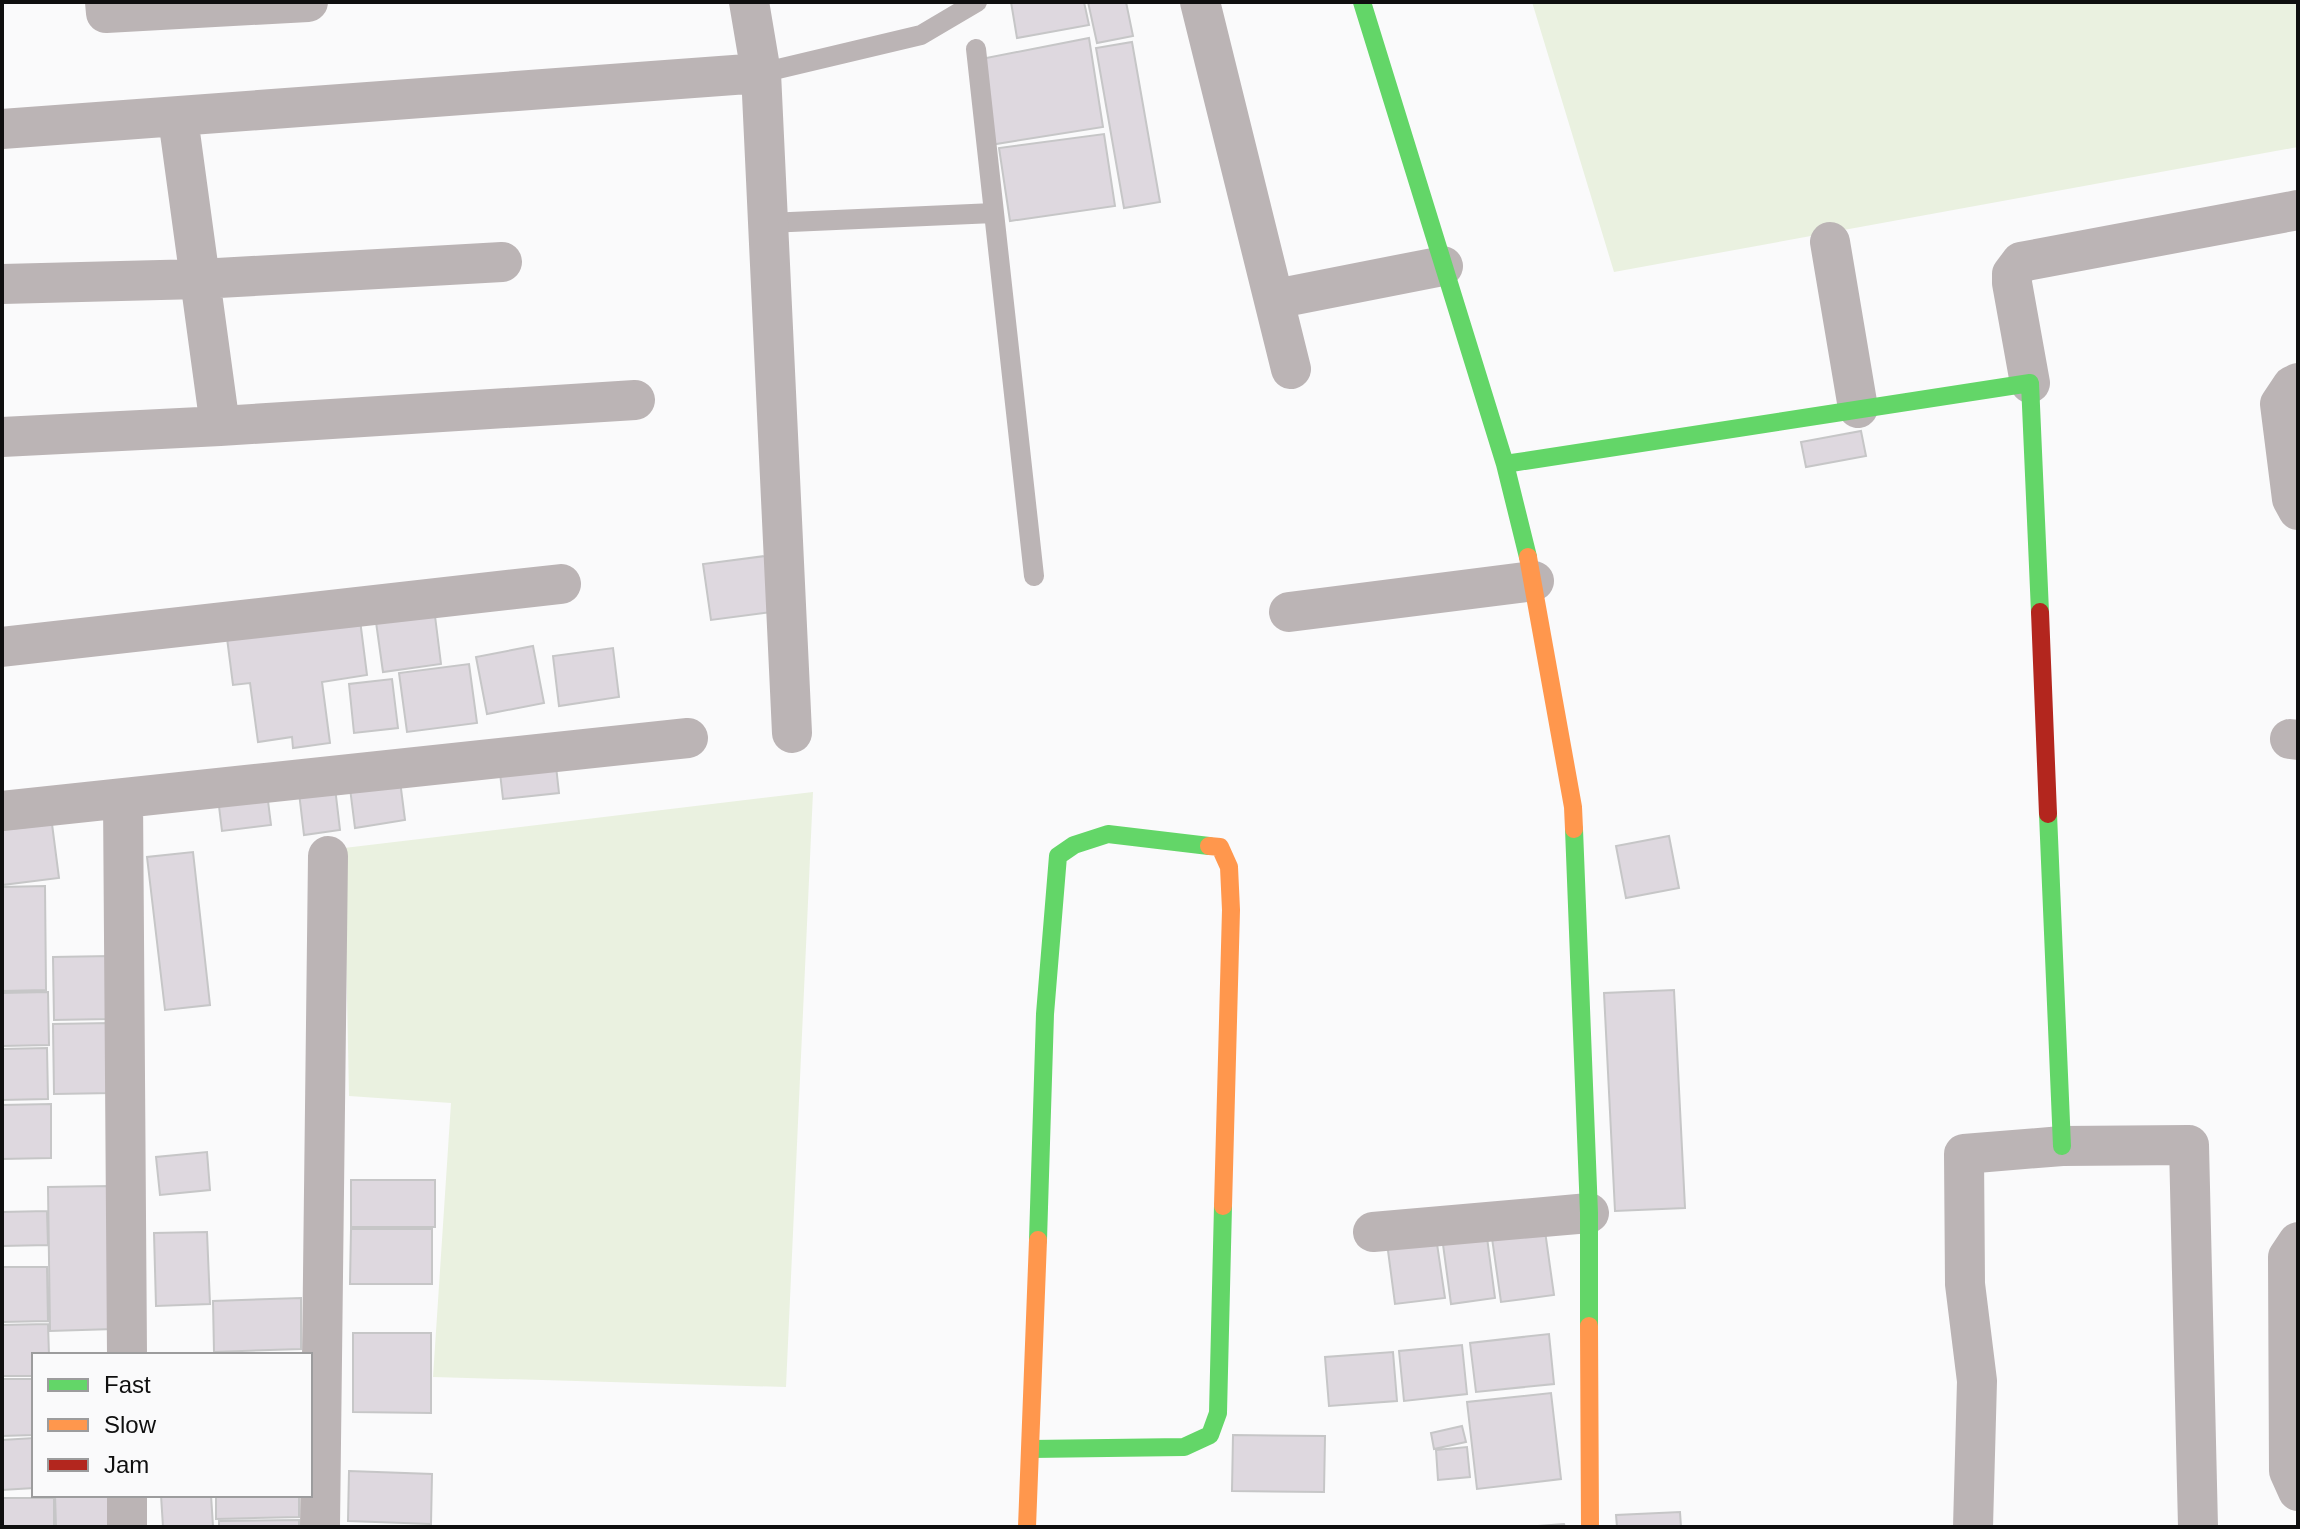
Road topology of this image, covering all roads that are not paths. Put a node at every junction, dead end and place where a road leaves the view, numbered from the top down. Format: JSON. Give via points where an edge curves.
{"nodes":[{"id":1,"x":105,"y":2,"type":"edge"},
{"id":2,"x":308,"y":2,"type":"edge"},
{"id":3,"x":749,"y":2,"type":"edge"},
{"id":4,"x":977,"y":2,"type":"edge"},
{"id":5,"x":1200,"y":2,"type":"edge"},
{"id":6,"x":1362,"y":2,"type":"edge"},
{"id":7,"x":976,"y":49,"type":"dead end"},
{"id":8,"x":761,"y":73,"type":"junction"},
{"id":9,"x":178,"y":118,"type":"junction"},
{"id":10,"x":2,"y":129,"type":"edge"},
{"id":11,"x":2298,"y":210,"type":"edge"},
{"id":12,"x":994,"y":213,"type":"junction"},
{"id":13,"x":768,"y":223,"type":"junction"},
{"id":14,"x":1830,"y":242,"type":"dead end"},
{"id":15,"x":502,"y":262,"type":"dead end"},
{"id":16,"x":1443,"y":266,"type":"junction"},
{"id":17,"x":200,"y":279,"type":"junction"},
{"id":18,"x":2,"y":284,"type":"edge"},
{"id":19,"x":1275,"y":299,"type":"junction"},
{"id":20,"x":1291,"y":369,"type":"dead end"},
{"id":21,"x":2030,"y":383,"type":"junction"},
{"id":22,"x":2298,"y":383,"type":"edge"},
{"id":23,"x":635,"y":400,"type":"dead end"},
{"id":24,"x":1858,"y":408,"type":"junction"},
{"id":25,"x":220,"y":426,"type":"junction"},
{"id":26,"x":2,"y":437,"type":"edge"},
{"id":27,"x":1505,"y":464,"type":"junction"},
{"id":28,"x":2298,"y":510,"type":"edge"},
{"id":29,"x":1034,"y":576,"type":"dead end"},
{"id":30,"x":1534,"y":581,"type":"junction"},
{"id":31,"x":561,"y":584,"type":"dead end"},
{"id":32,"x":1289,"y":612,"type":"dead end"},
{"id":33,"x":2,"y":647,"type":"edge"},
{"id":34,"x":792,"y":733,"type":"dead end"},
{"id":35,"x":688,"y":738,"type":"dead end"},
{"id":36,"x":123,"y":798,"type":"junction"},
{"id":37,"x":2,"y":811,"type":"edge"},
{"id":38,"x":328,"y":856,"type":"dead end"},
{"id":39,"x":2062,"y":1146,"type":"junction"},
{"id":40,"x":1589,"y":1213,"type":"junction"},
{"id":41,"x":1373,"y":1232,"type":"dead end"},
{"id":42,"x":2298,"y":1242,"type":"edge"},
{"id":43,"x":127,"y":1353,"type":"edge"},
{"id":44,"x":1031,"y":1449,"type":"junction"},
{"id":45,"x":2298,"y":1491,"type":"edge"},
{"id":46,"x":127,"y":1497,"type":"edge"},
{"id":47,"x":127,"y":1527,"type":"edge"},
{"id":48,"x":320,"y":1527,"type":"edge"},
{"id":49,"x":1027,"y":1527,"type":"edge"},
{"id":50,"x":1590,"y":1527,"type":"edge"},
{"id":51,"x":1973,"y":1527,"type":"edge"},
{"id":52,"x":2198,"y":1527,"type":"edge"}],
"edges":[{"from":1,"to":2,"type":"street","via":[[106,13]]},
{"from":3,"to":8,"type":"street"},
{"from":4,"to":8,"type":"lane","via":[[921,35]]},
{"from":5,"to":19,"type":"street"},
{"from":6,"to":16,"type":"street"},
{"from":7,"to":12,"type":"lane"},
{"from":8,"to":9,"type":"street"},
{"from":8,"to":13,"type":"street"},
{"from":9,"to":10,"type":"street"},
{"from":9,"to":17,"type":"street"},
{"from":11,"to":21,"type":"street","via":[[2021,262],[2012,283]]},
{"from":12,"to":13,"type":"lane"},
{"from":12,"to":29,"type":"lane"},
{"from":13,"to":34,"type":"street"},
{"from":14,"to":24,"type":"street"},
{"from":15,"to":17,"type":"street"},
{"from":16,"to":19,"type":"street"},
{"from":16,"to":27,"type":"street"},
{"from":17,"to":18,"type":"street"},
{"from":17,"to":25,"type":"street"},
{"from":19,"to":20,"type":"street"},
{"from":21,"to":24,"type":"street"},
{"from":21,"to":39,"type":"street"},
{"from":22,"to":28,"type":"street","via":[[2280,404],[2292,499]]},
{"from":23,"to":25,"type":"street"},
{"from":24,"to":27,"type":"street"},
{"from":25,"to":26,"type":"street"},
{"from":27,"to":30,"type":"street"},
{"from":30,"to":32,"type":"street"},
{"from":30,"to":40,"type":"street","via":[[1573,807]]},
{"from":31,"to":33,"type":"street"},
{"from":35,"to":36,"type":"street"},
{"from":36,"to":37,"type":"street"},
{"from":36,"to":43,"type":"street"},
{"from":38,"to":48,"type":"street"},
{"from":39,"to":51,"type":"street","via":[[1964,1154],[1965,1284],[1977,1381]]},
{"from":39,"to":52,"type":"street","via":[[2189,1145]]},
{"from":40,"to":41,"type":"street"},
{"from":40,"to":50,"type":"street"},
{"from":42,"to":45,"type":"street","via":[[2288,1257],[2289,1471]]},
{"from":44,"to":44,"type":"street","via":[[1044,1047],[1058,856],[1108,834],[1220,847],[1229,867],[1231,910],[1218,1413],[1210,1435],[1184,1447]]},
{"from":44,"to":49,"type":"street"},
{"from":46,"to":47,"type":"street"}]}
